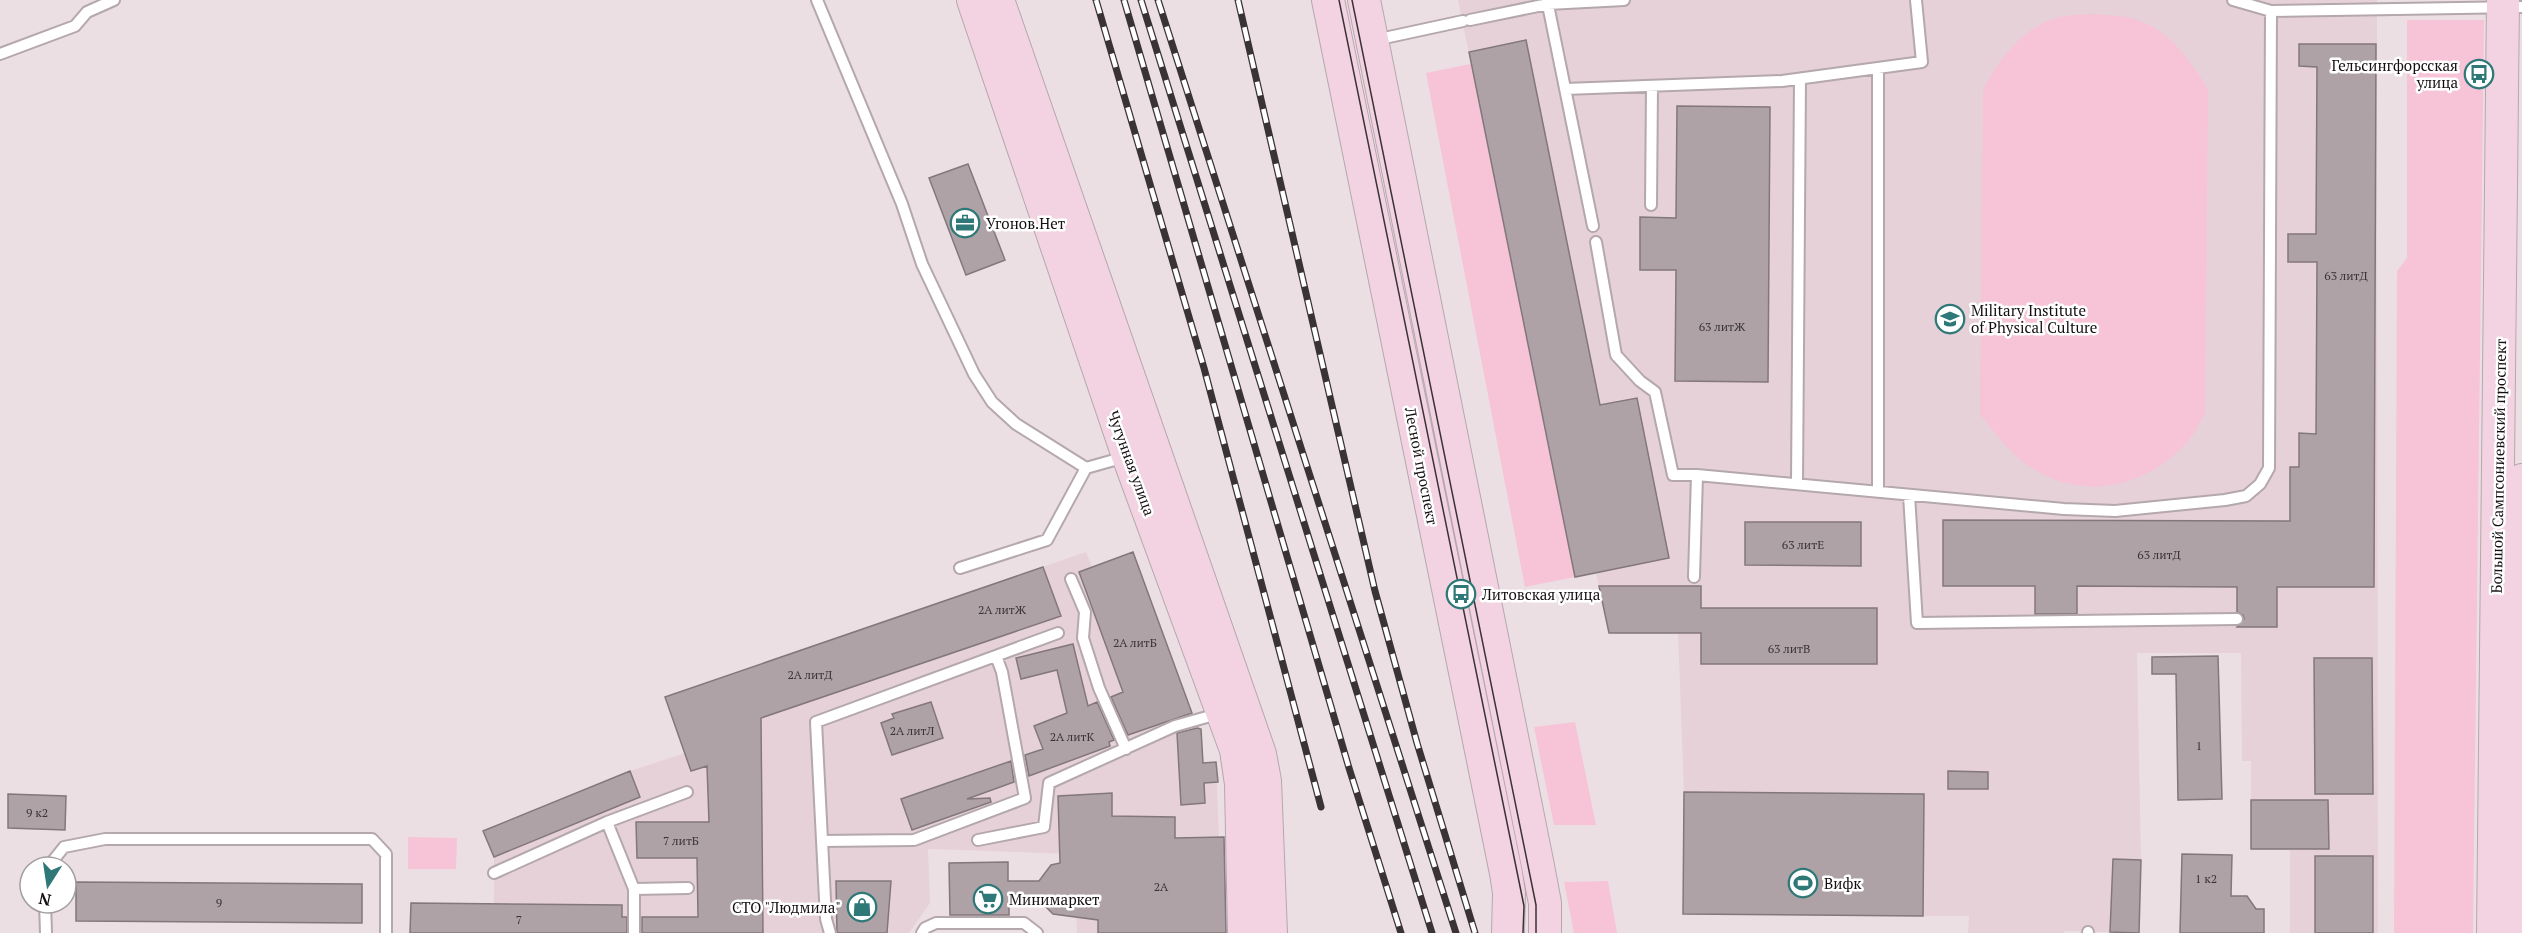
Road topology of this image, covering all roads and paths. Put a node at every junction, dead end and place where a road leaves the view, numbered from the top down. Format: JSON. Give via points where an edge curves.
{"nodes":[{"id":1,"x":114,"y":0,"type":"edge"},
{"id":2,"x":817,"y":0,"type":"edge"},
{"id":3,"x":973,"y":0,"type":"edge"},
{"id":4,"x":998,"y":0,"type":"edge"},
{"id":5,"x":1328,"y":0,"type":"edge"},
{"id":6,"x":1364,"y":0,"type":"edge"},
{"id":7,"x":1624,"y":0,"type":"edge"},
{"id":8,"x":1916,"y":0,"type":"edge"},
{"id":9,"x":2233,"y":0,"type":"edge"},
{"id":10,"x":1548,"y":2,"type":"edge"},
{"id":11,"x":2391,"y":4,"type":"edge"},
{"id":12,"x":2509,"y":4,"type":"edge"},
{"id":13,"x":2271,"y":11,"type":"junction"},
{"id":14,"x":1372,"y":40,"type":"junction"},
{"id":15,"x":0,"y":54,"type":"edge"},
{"id":16,"x":1878,"y":68,"type":"junction"},
{"id":17,"x":1800,"y":79,"type":"junction"},
{"id":18,"x":1652,"y":86,"type":"junction"},
{"id":19,"x":1565,"y":89,"type":"junction"},
{"id":20,"x":1651,"y":205,"type":"dead end"},
{"id":21,"x":1593,"y":226,"type":"dead end"},
{"id":22,"x":1596,"y":242,"type":"dead end"},
{"id":23,"x":2511,"y":247,"type":"edge"},
{"id":24,"x":1431,"y":337,"type":"junction"},
{"id":25,"x":1397,"y":344,"type":"junction"},
{"id":26,"x":1141,"y":451,"type":"junction"},
{"id":27,"x":1086,"y":468,"type":"junction"},
{"id":28,"x":1697,"y":475,"type":"junction"},
{"id":29,"x":2522,"y":480,"type":"edge"},
{"id":30,"x":1797,"y":484,"type":"junction"},
{"id":31,"x":1878,"y":492,"type":"junction"},
{"id":32,"x":1909,"y":495,"type":"junction"},
{"id":33,"x":960,"y":568,"type":"dead end"},
{"id":34,"x":1694,"y":577,"type":"dead end"},
{"id":35,"x":1071,"y":579,"type":"dead end"},
{"id":36,"x":2237,"y":619,"type":"dead end"},
{"id":37,"x":1058,"y":633,"type":"dead end"},
{"id":38,"x":996,"y":656,"type":"junction"},
{"id":39,"x":2521,"y":688,"type":"edge"},
{"id":40,"x":1233,"y":709,"type":"junction"},
{"id":41,"x":2520,"y":733,"type":"edge"},
{"id":42,"x":1126,"y":749,"type":"junction"},
{"id":43,"x":687,"y":792,"type":"dead end"},
{"id":44,"x":607,"y":822,"type":"junction"},
{"id":45,"x":978,"y":840,"type":"dead end"},
{"id":46,"x":822,"y":841,"type":"junction"},
{"id":47,"x":58,"y":855,"type":"edge"},
{"id":48,"x":494,"y":873,"type":"dead end"},
{"id":49,"x":688,"y":888,"type":"dead end"},
{"id":50,"x":634,"y":889,"type":"junction"},
{"id":51,"x":45,"y":915,"type":"edge"},
{"id":52,"x":46,"y":933,"type":"edge"},
{"id":53,"x":386,"y":933,"type":"edge"},
{"id":54,"x":634,"y":933,"type":"edge"},
{"id":55,"x":830,"y":933,"type":"edge"},
{"id":56,"x":922,"y":933,"type":"edge"},
{"id":57,"x":1037,"y":933,"type":"edge"},
{"id":58,"x":1244,"y":933,"type":"edge"},
{"id":59,"x":1271,"y":933,"type":"edge"},
{"id":60,"x":1508,"y":933,"type":"edge"},
{"id":61,"x":1545,"y":933,"type":"edge"},
{"id":62,"x":2493,"y":933,"type":"edge"},
{"id":63,"x":2517,"y":933,"type":"edge"}],
"edges":[{"from":1,"to":15,"type":"lane","via":[[87,12],[75,26]]},
{"from":2,"to":27,"type":"lane","via":[[902,204],[922,264],[974,374],[992,402],[1016,424]]},
{"from":3,"to":26,"type":"main road","name":"Чугунная улица"},
{"from":4,"to":26,"type":"main road","name":"Чугунная улица"},
{"from":5,"to":25,"type":"main road","name":"Лесной проспект"},
{"from":6,"to":14,"type":"main road"},
{"from":7,"to":10,"type":"lane"},
{"from":8,"to":16,"type":"lane","via":[[1922,62]]},
{"from":9,"to":13,"type":"lane"},
{"from":10,"to":14,"type":"lane"},
{"from":10,"to":19,"type":"lane"},
{"from":11,"to":12,"type":"lane"},
{"from":11,"to":13,"type":"lane"},
{"from":12,"to":23,"type":"main road","name":"Большой Сампсониевский проспект"},
{"from":13,"to":32,"type":"lane","via":[[2269,468],[2260,484],[2246,496],[2225,500],[2115,511]]},
{"from":14,"to":24,"type":"main road"},
{"from":16,"to":17,"type":"lane"},
{"from":16,"to":31,"type":"lane"},
{"from":17,"to":18,"type":"lane"},
{"from":17,"to":30,"type":"lane"},
{"from":18,"to":19,"type":"lane"},
{"from":18,"to":20,"type":"lane"},
{"from":19,"to":21,"type":"lane"},
{"from":22,"to":28,"type":"lane","via":[[1616,355],[1655,392],[1673,475]]},
{"from":23,"to":62,"type":"main road","name":"Большой Сампсониевский проспект"},
{"from":24,"to":25,"type":"main road"},
{"from":24,"to":61,"type":"main road","via":[[1540,876]]},
{"from":25,"to":60,"type":"main road","name":"Лесной проспект","via":[[1508,883]]},
{"from":26,"to":27,"type":"lane"},
{"from":26,"to":40,"type":"main road","name":"Чугунная улица"},
{"from":27,"to":33,"type":"lane","via":[[1047,540]]},
{"from":28,"to":30,"type":"lane"},
{"from":28,"to":34,"type":"lane"},
{"from":29,"to":39,"type":"main road","name":"Большой Сампсониевский проспект"},
{"from":30,"to":31,"type":"lane"},
{"from":31,"to":32,"type":"lane"},
{"from":32,"to":36,"type":"lane","via":[[1917,623]]},
{"from":35,"to":42,"type":"lane","via":[[1085,612],[1083,639]]},
{"from":37,"to":38,"type":"lane"},
{"from":38,"to":46,"type":"lane","via":[[816,722]]},
{"from":38,"to":46,"type":"lane","via":[[1025,798],[914,840]]},
{"from":39,"to":41,"type":"main road","name":"Большой Сампсониевский проспект"},
{"from":40,"to":42,"type":"lane","via":[[1175,726]]},
{"from":40,"to":58,"type":"main road","name":"Чугунная улица","via":[[1241,784]]},
{"from":40,"to":59,"type":"main road","name":"Чугунная улица","via":[[1260,754],[1265,781]]},
{"from":41,"to":63,"type":"main road","name":"Большой Сампсониевский проспект"},
{"from":42,"to":45,"type":"lane","via":[[1049,783],[1044,827]]},
{"from":43,"to":44,"type":"lane"},
{"from":44,"to":48,"type":"lane"},
{"from":44,"to":50,"type":"lane"},
{"from":46,"to":55,"type":"lane"},
{"from":47,"to":53,"type":"lane","via":[[64,848],[105,839],[372,839],[386,854]]},
{"from":49,"to":50,"type":"lane"},
{"from":50,"to":54,"type":"lane"},
{"from":51,"to":52,"type":"lane"},
{"from":56,"to":57,"type":"lane","via":[[936,923],[1024,923]]}]}
